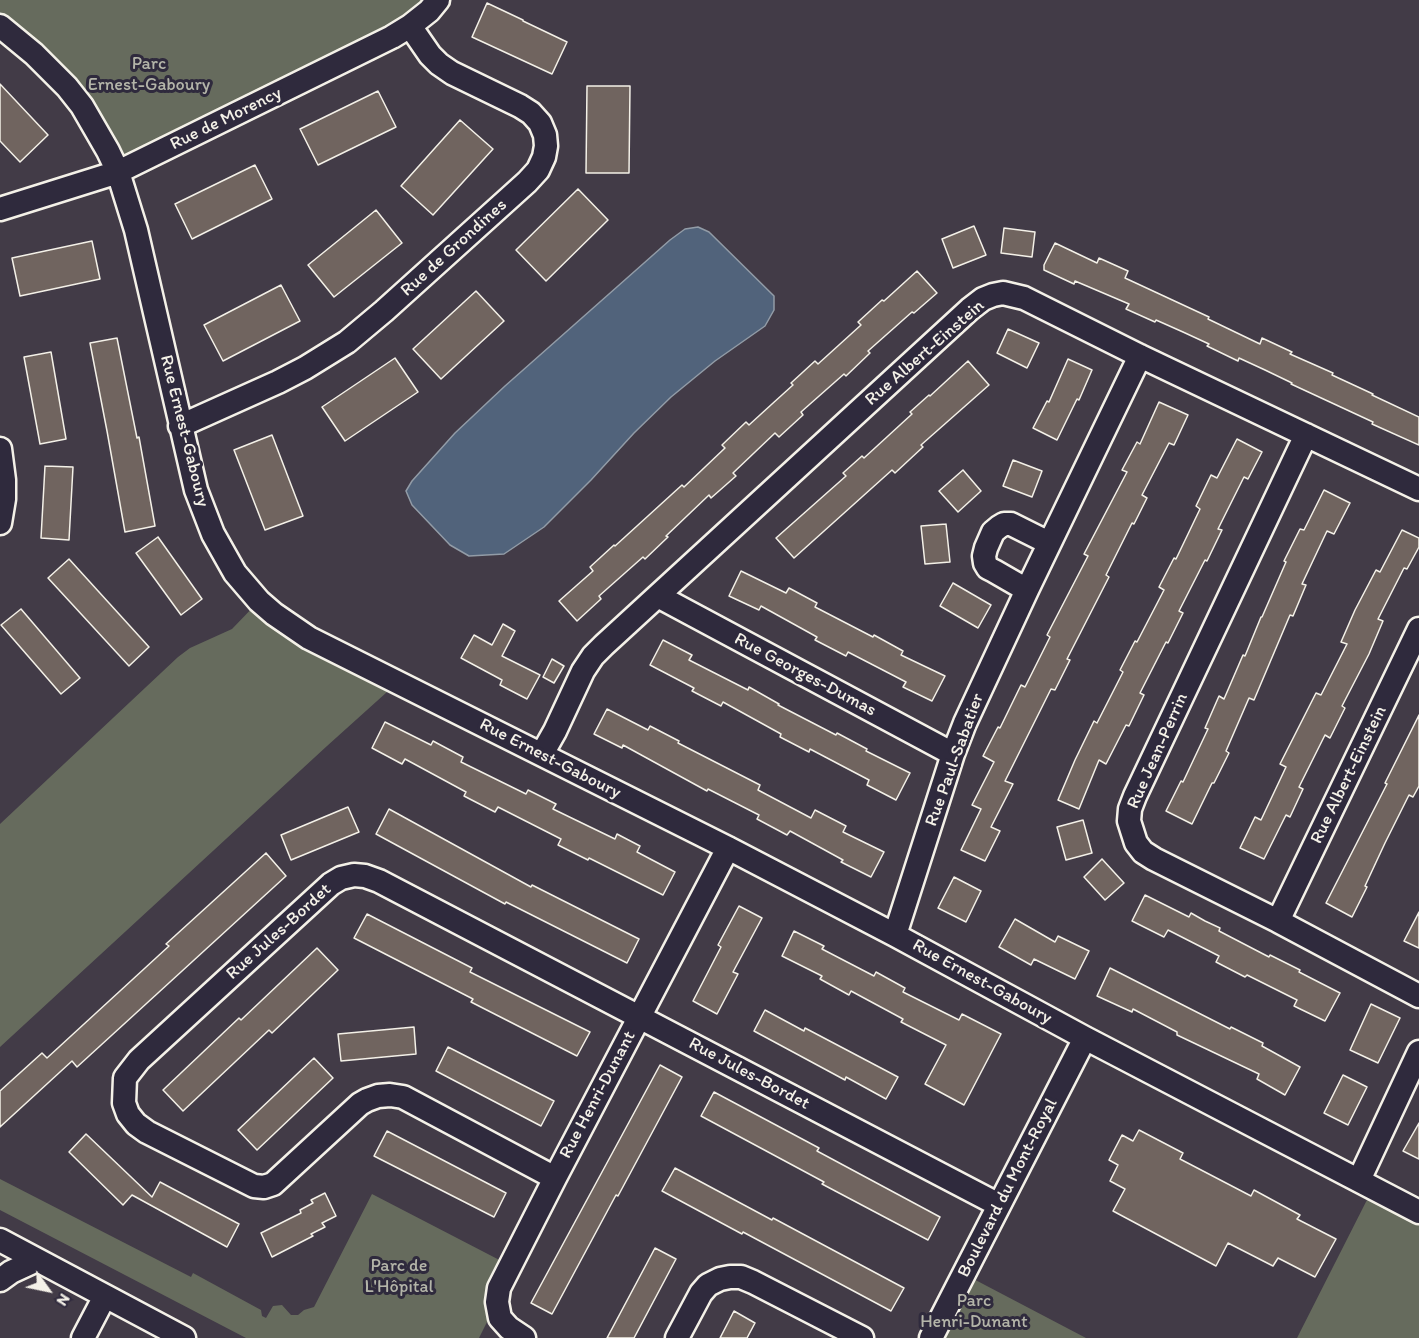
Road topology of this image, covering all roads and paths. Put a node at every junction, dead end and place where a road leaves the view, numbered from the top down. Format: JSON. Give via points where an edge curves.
{"nodes":[{"id":1,"x":438,"y":0,"type":"edge"},
{"id":2,"x":0,"y":26,"type":"edge"},
{"id":3,"x":410,"y":26,"type":"junction"},
{"id":4,"x":118,"y":172,"type":"junction"},
{"id":5,"x":0,"y":209,"type":"edge"},
{"id":6,"x":1140,"y":356,"type":"junction"},
{"id":7,"x":180,"y":426,"type":"junction"},
{"id":8,"x":1306,"y":435,"type":"junction"},
{"id":9,"x":0,"y":449,"type":"edge"},
{"id":10,"x":1419,"y":489,"type":"edge"},
{"id":11,"x":0,"y":523,"type":"edge"},
{"id":12,"x":1049,"y":543,"type":"junction"},
{"id":13,"x":1026,"y":590,"type":"junction"},
{"id":14,"x":658,"y":596,"type":"junction"},
{"id":15,"x":1419,"y":629,"type":"edge"},
{"id":16,"x":542,"y":754,"type":"junction"},
{"id":17,"x":953,"y":754,"type":"junction"},
{"id":18,"x":728,"y":849,"type":"junction"},
{"id":19,"x":1278,"y":921,"type":"junction"},
{"id":20,"x":894,"y":935,"type":"junction"},
{"id":21,"x":1419,"y":996,"type":"edge"},
{"id":22,"x":639,"y":1017,"type":"junction"},
{"id":23,"x":1085,"y":1038,"type":"junction"},
{"id":24,"x":1419,"y":1052,"type":"edge"},
{"id":25,"x":555,"y":1178,"type":"junction"},
{"id":26,"x":1359,"y":1180,"type":"junction"},
{"id":27,"x":999,"y":1205,"type":"junction"},
{"id":28,"x":1419,"y":1212,"type":"edge"},
{"id":29,"x":0,"y":1240,"type":"edge"},
{"id":30,"x":37,"y":1260,"type":"junction"},
{"id":31,"x":0,"y":1280,"type":"edge"},
{"id":32,"x":105,"y":1296,"type":"junction"},
{"id":33,"x":83,"y":1338,"type":"edge"},
{"id":34,"x":184,"y":1338,"type":"edge"},
{"id":35,"x":524,"y":1338,"type":"edge"},
{"id":36,"x":677,"y":1338,"type":"edge"},
{"id":37,"x":862,"y":1338,"type":"edge"},
{"id":38,"x":931,"y":1338,"type":"edge"}],
"edges":[{"from":1,"to":3,"type":"street","name":"Rue de Morency"},
{"from":2,"to":4,"type":"street","name":"Rue Ernest-Gaboury","via":[[68,87],[98,130]]},
{"from":3,"to":4,"type":"street","name":"Rue de Morency"},
{"from":3,"to":7,"type":"street","name":"Rue de Grondines","via":[[430,55],[452,73],[520,106],[540,123],[546,146],[537,170],[347,342],[278,382]]},
{"from":4,"to":5,"type":"street","name":"Rue de Morency"},
{"from":4,"to":7,"type":"street","name":"Rue Ernest-Gaboury","via":[[145,264]]},
{"from":6,"to":8,"type":"street","name":"Rue Albert-Einstein"},
{"from":6,"to":12,"type":"street","name":"Rue Paul-Sabatier"},
{"from":6,"to":14,"type":"street","name":"Rue Albert-Einstein","via":[[1024,298],[1003,293],[983,299]]},
{"from":7,"to":16,"type":"street","name":"Rue Ernest-Gaboury","via":[[196,490],[213,534],[235,573],[259,601],[309,638]]},
{"from":8,"to":10,"type":"street","name":"Rue Albert-Einstein"},
{"from":8,"to":19,"type":"street","name":"Rue Jean-Perrin","via":[[1130,809],[1132,832],[1143,852]]},
{"from":9,"to":11,"type":"street","via":[[4,490]]},
{"from":12,"to":13,"type":"street","name":"Rue Paul-Sabatier"},
{"from":12,"to":13,"type":"street","via":[[1011,524],[993,532],[985,563]]},
{"from":13,"to":17,"type":"street","name":"Rue Paul-Sabatier"},
{"from":14,"to":16,"type":"street","name":"Rue Albert-Einstein","via":[[593,656]]},
{"from":14,"to":17,"type":"street","name":"Rue Georges-Dumas"},
{"from":15,"to":19,"type":"street","name":"Rue Albert-Einstein"},
{"from":16,"to":18,"type":"street","name":"Rue Ernest-Gaboury"},
{"from":17,"to":20,"type":"street","name":"Rue Paul-Sabatier"},
{"from":18,"to":20,"type":"street","name":"Rue Ernest-Gaboury"},
{"from":18,"to":22,"type":"street","name":"Rue Henri-Dunant"},
{"from":19,"to":21,"type":"street","name":"Rue Jean-Perrin"},
{"from":20,"to":23,"type":"street","name":"Rue Ernest-Gaboury"},
{"from":22,"to":25,"type":"street","name":"Rue Henri-Dunant"},
{"from":22,"to":25,"type":"street","name":"Rue Jules-Bordet","via":[[380,881],[354,875],[331,884],[139,1060],[125,1078],[124,1103],[136,1124],[254,1186],[273,1184],[360,1104],[390,1095],[403,1097]]},
{"from":22,"to":27,"type":"street","name":"Rue Jules-Bordet"},
{"from":23,"to":26,"type":"street","name":"Rue Ernest-Gaboury"},
{"from":23,"to":27,"type":"street","name":"Boulevard du Mont-Royal"},
{"from":24,"to":26,"type":"street"},
{"from":25,"to":35,"type":"street","name":"Rue Henri-Dunant","via":[[497,1297],[504,1323]]},
{"from":26,"to":28,"type":"street","name":"Rue Ernest-Gaboury"},
{"from":27,"to":38,"type":"street","name":"Boulevard du Mont-Royal"},
{"from":29,"to":30,"type":"street"},
{"from":30,"to":31,"type":"street"},
{"from":30,"to":32,"type":"street"},
{"from":32,"to":33,"type":"street"},
{"from":32,"to":34,"type":"street"},
{"from":36,"to":37,"type":"street","via":[[701,1293],[708,1285],[730,1276],[753,1282]]}]}
